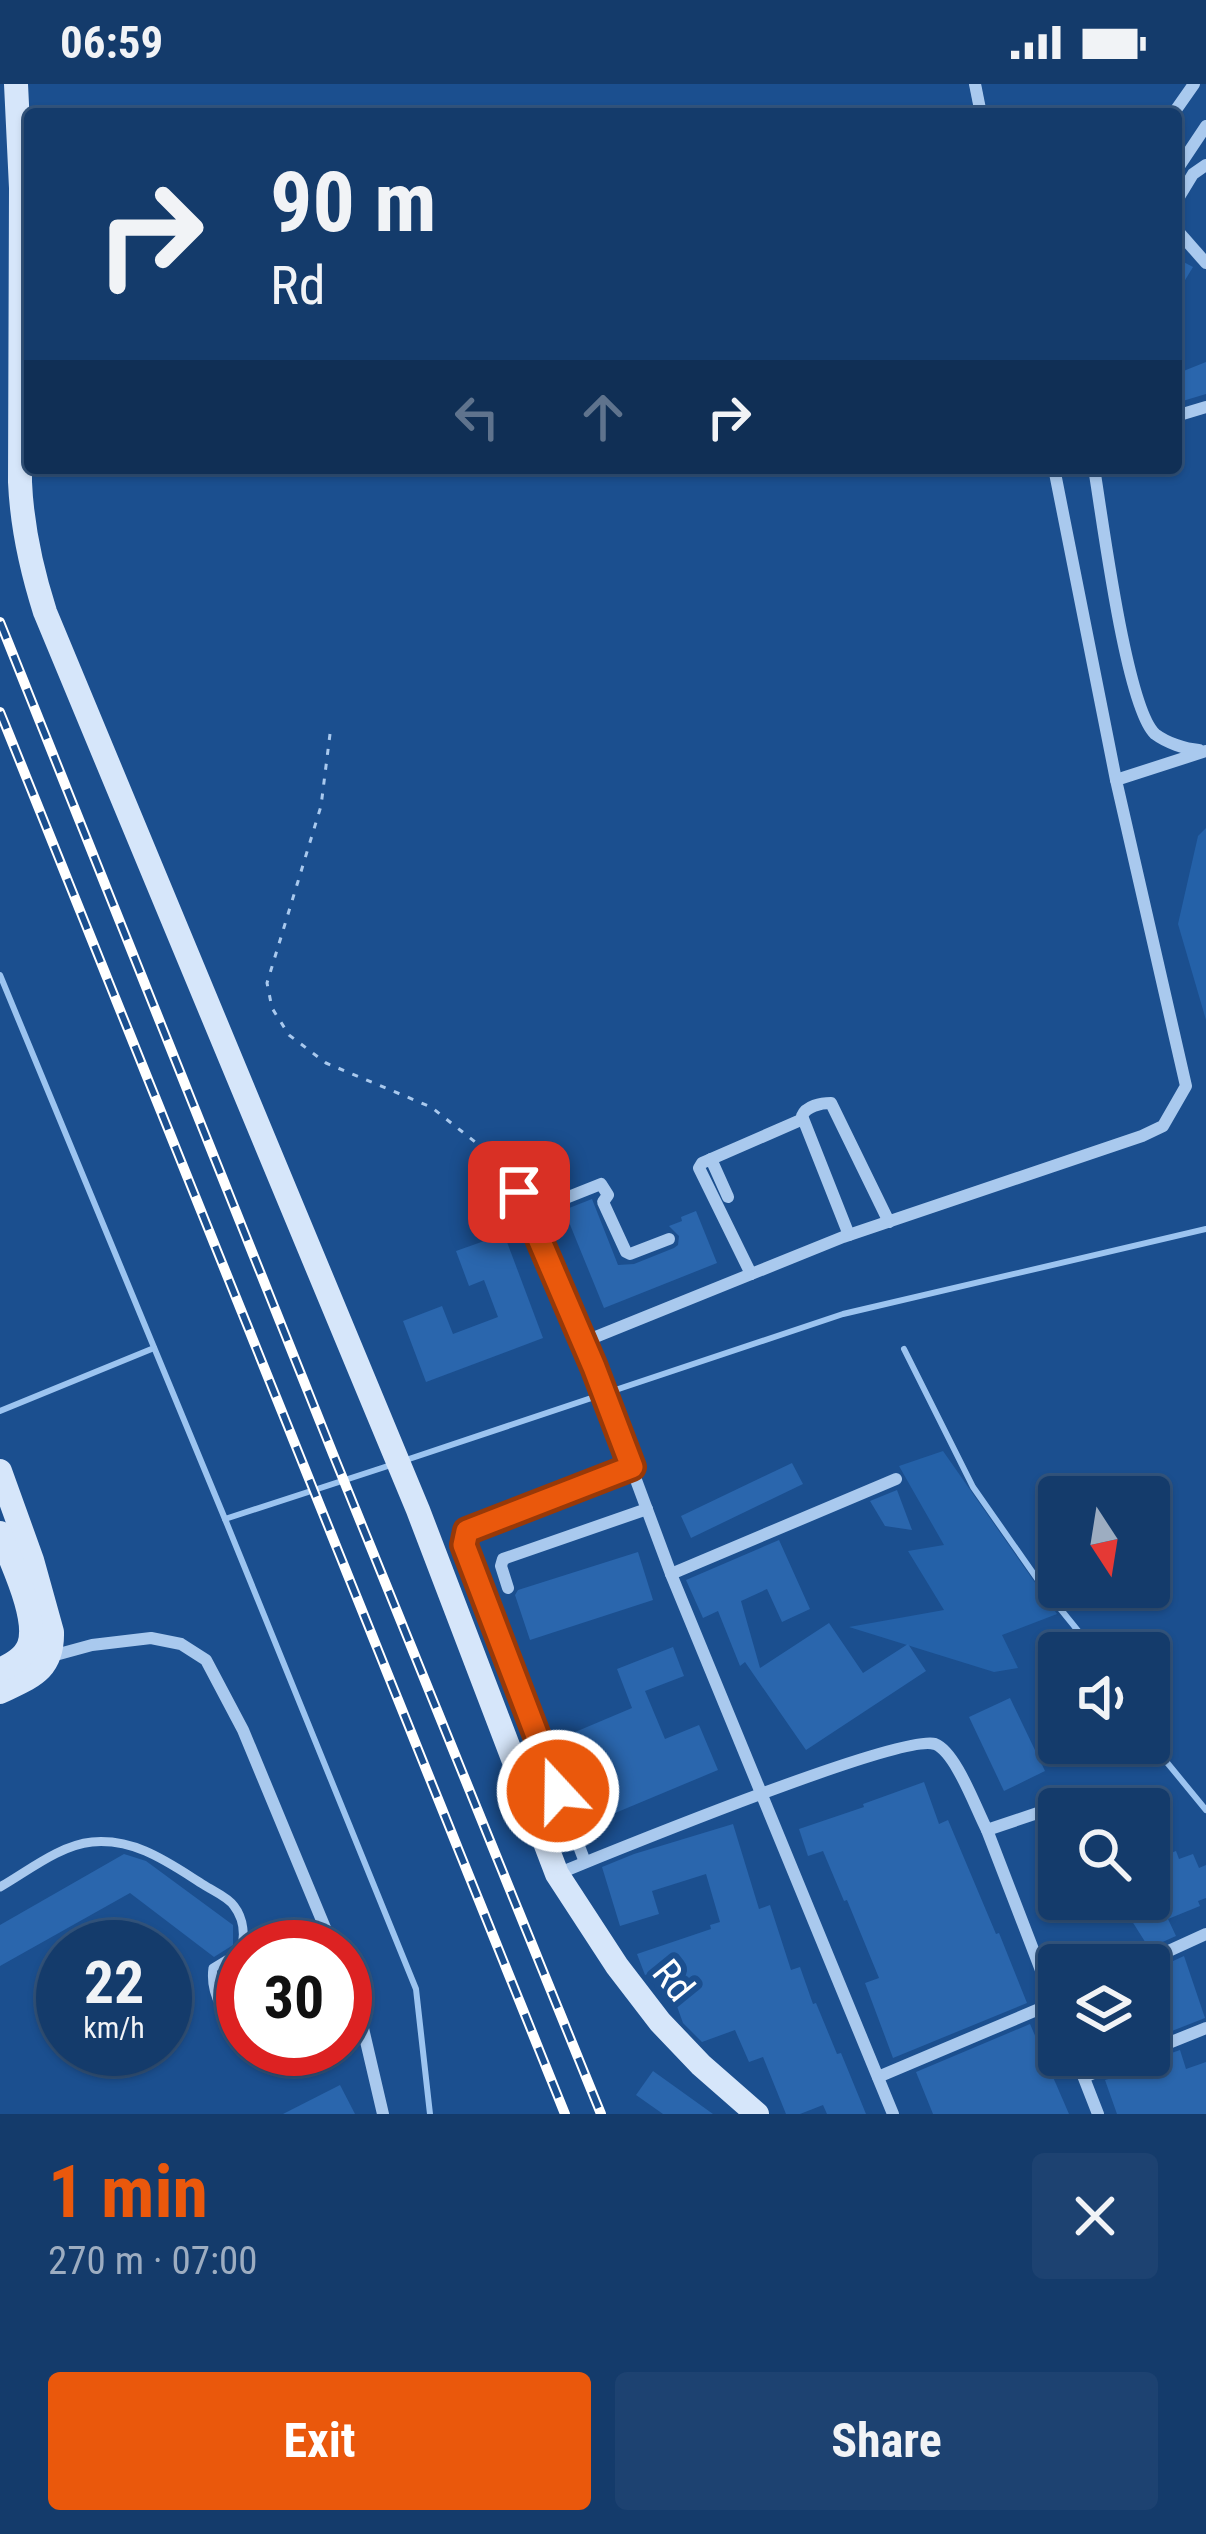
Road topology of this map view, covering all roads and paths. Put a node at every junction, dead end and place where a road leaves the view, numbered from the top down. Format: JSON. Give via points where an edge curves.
{"nodes":[{"id":1,"x":16,"y":84,"type":"edge"},
{"id":2,"x":1206,"y":125,"type":"edge"},
{"id":3,"x":1182,"y":162,"type":"edge"},
{"id":4,"x":1206,"y":165,"type":"edge"},
{"id":5,"x":1182,"y":192,"type":"edge"},
{"id":6,"x":1182,"y":237,"type":"edge"},
{"id":7,"x":1206,"y":263,"type":"edge"},
{"id":8,"x":1055,"y":474,"type":"edge"},
{"id":9,"x":1095,"y":474,"type":"edge"},
{"id":10,"x":330,"y":734,"type":"dead end"},
{"id":11,"x":1206,"y":751,"type":"edge"},
{"id":12,"x":1116,"y":780,"type":"junction"},
{"id":13,"x":803,"y":1119,"type":"junction"},
{"id":14,"x":710,"y":1159,"type":"junction"},
{"id":15,"x":519,"y":1192,"type":"joint"},
{"id":16,"x":728,"y":1198,"type":"dead end"},
{"id":17,"x":528,"y":1214,"type":"junction"},
{"id":18,"x":889,"y":1222,"type":"junction"},
{"id":19,"x":849,"y":1235,"type":"junction"},
{"id":20,"x":669,"y":1240,"type":"dead end"},
{"id":21,"x":751,"y":1274,"type":"junction"},
{"id":22,"x":584,"y":1342,"type":"junction"},
{"id":23,"x":632,"y":1467,"type":"junction"},
{"id":24,"x":0,"y":1472,"type":"edge"},
{"id":25,"x":896,"y":1479,"type":"dead end"},
{"id":26,"x":647,"y":1509,"type":"junction"},
{"id":27,"x":0,"y":1532,"type":"edge"},
{"id":28,"x":671,"y":1574,"type":"junction"},
{"id":29,"x":508,"y":1588,"type":"dead end"},
{"id":30,"x":37,"y":1654,"type":"junction"},
{"id":31,"x":0,"y":1670,"type":"edge"},
{"id":32,"x":0,"y":1692,"type":"edge"},
{"id":33,"x":763,"y":1793,"type":"junction"},
{"id":34,"x":1038,"y":1813,"type":"edge"},
{"id":35,"x":987,"y":1830,"type":"junction"},
{"id":36,"x":585,"y":1862,"type":"junction"},
{"id":37,"x":557,"y":1874,"type":"junction"},
{"id":38,"x":0,"y":1887,"type":"edge"},
{"id":39,"x":240,"y":1920,"type":"edge"},
{"id":40,"x":322,"y":1920,"type":"edge"},
{"id":41,"x":1206,"y":1934,"type":"edge"},
{"id":42,"x":1170,"y":1950,"type":"edge"},
{"id":43,"x":1038,"y":1959,"type":"edge"},
{"id":44,"x":216,"y":1966,"type":"edge"},
{"id":45,"x":216,"y":1995,"type":"edge"},
{"id":46,"x":1038,"y":2014,"type":"edge"},
{"id":47,"x":1206,"y":2028,"type":"edge"},
{"id":48,"x":1170,"y":2043,"type":"edge"},
{"id":49,"x":371,"y":2076,"type":"edge"},
{"id":50,"x":878,"y":2077,"type":"junction"},
{"id":51,"x":1084,"y":2077,"type":"edge"},
{"id":52,"x":383,"y":2114,"type":"edge"},
{"id":53,"x":757,"y":2114,"type":"edge"},
{"id":54,"x":893,"y":2114,"type":"edge"},
{"id":55,"x":1098,"y":2114,"type":"edge"}],
"edges":[{"from":1,"to":37,"type":"street","name":"Rd","via":[[20,482],[29,564],[418,1510]]},
{"from":2,"to":3,"type":"street"},
{"from":4,"to":5,"type":"street"},
{"from":6,"to":7,"type":"street"},
{"from":8,"to":12,"type":"street"},
{"from":9,"to":11,"type":"street","via":[[1138,702],[1154,733]]},
{"from":10,"to":15,"type":"path","via":[[321,806],[267,983],[272,1008],[289,1035],[326,1063],[431,1108],[503,1164]]},
{"from":11,"to":12,"type":"street"},
{"from":12,"to":18,"type":"street","via":[[1186,1086],[1163,1126],[1142,1136]]},
{"from":13,"to":14,"type":"street"},
{"from":13,"to":18,"type":"street","via":[[831,1103]]},
{"from":13,"to":19,"type":"street"},
{"from":14,"to":16,"type":"street"},
{"from":14,"to":21,"type":"street","via":[[699,1168]]},
{"from":15,"to":17,"type":"street"},
{"from":17,"to":20,"type":"street","via":[[601,1184],[626,1252]]},
{"from":17,"to":22,"type":"street"},
{"from":18,"to":19,"type":"street"},
{"from":19,"to":21,"type":"street"},
{"from":21,"to":22,"type":"street"},
{"from":22,"to":23,"type":"street"},
{"from":23,"to":26,"type":"street"},
{"from":23,"to":36,"type":"street","via":[[467,1531],[464,1545]]},
{"from":24,"to":30,"type":"street","via":[[52,1632]]},
{"from":25,"to":28,"type":"street"},
{"from":26,"to":28,"type":"street"},
{"from":26,"to":29,"type":"street","via":[[503,1558]]},
{"from":27,"to":30,"type":"street"},
{"from":28,"to":33,"type":"street"},
{"from":30,"to":31,"type":"street"},
{"from":30,"to":32,"type":"street","via":[[37,1674]]},
{"from":30,"to":40,"type":"street","via":[[151,1638],[206,1660]]},
{"from":33,"to":35,"type":"street","via":[[931,1742],[948,1752]]},
{"from":33,"to":36,"type":"street"},
{"from":33,"to":50,"type":"street"},
{"from":34,"to":35,"type":"street"},
{"from":35,"to":43,"type":"street"},
{"from":36,"to":37,"type":"street"},
{"from":37,"to":53,"type":"street","name":"Rd","via":[[660,2022]]},
{"from":38,"to":39,"type":"lane","via":[[87,1842],[118,1842],[151,1852],[233,1904]]},
{"from":41,"to":42,"type":"street"},
{"from":44,"to":45,"type":"lane"},
{"from":46,"to":50,"type":"street"},
{"from":47,"to":48,"type":"street"},
{"from":49,"to":52,"type":"street"},
{"from":50,"to":54,"type":"street"},
{"from":51,"to":55,"type":"street"}]}
